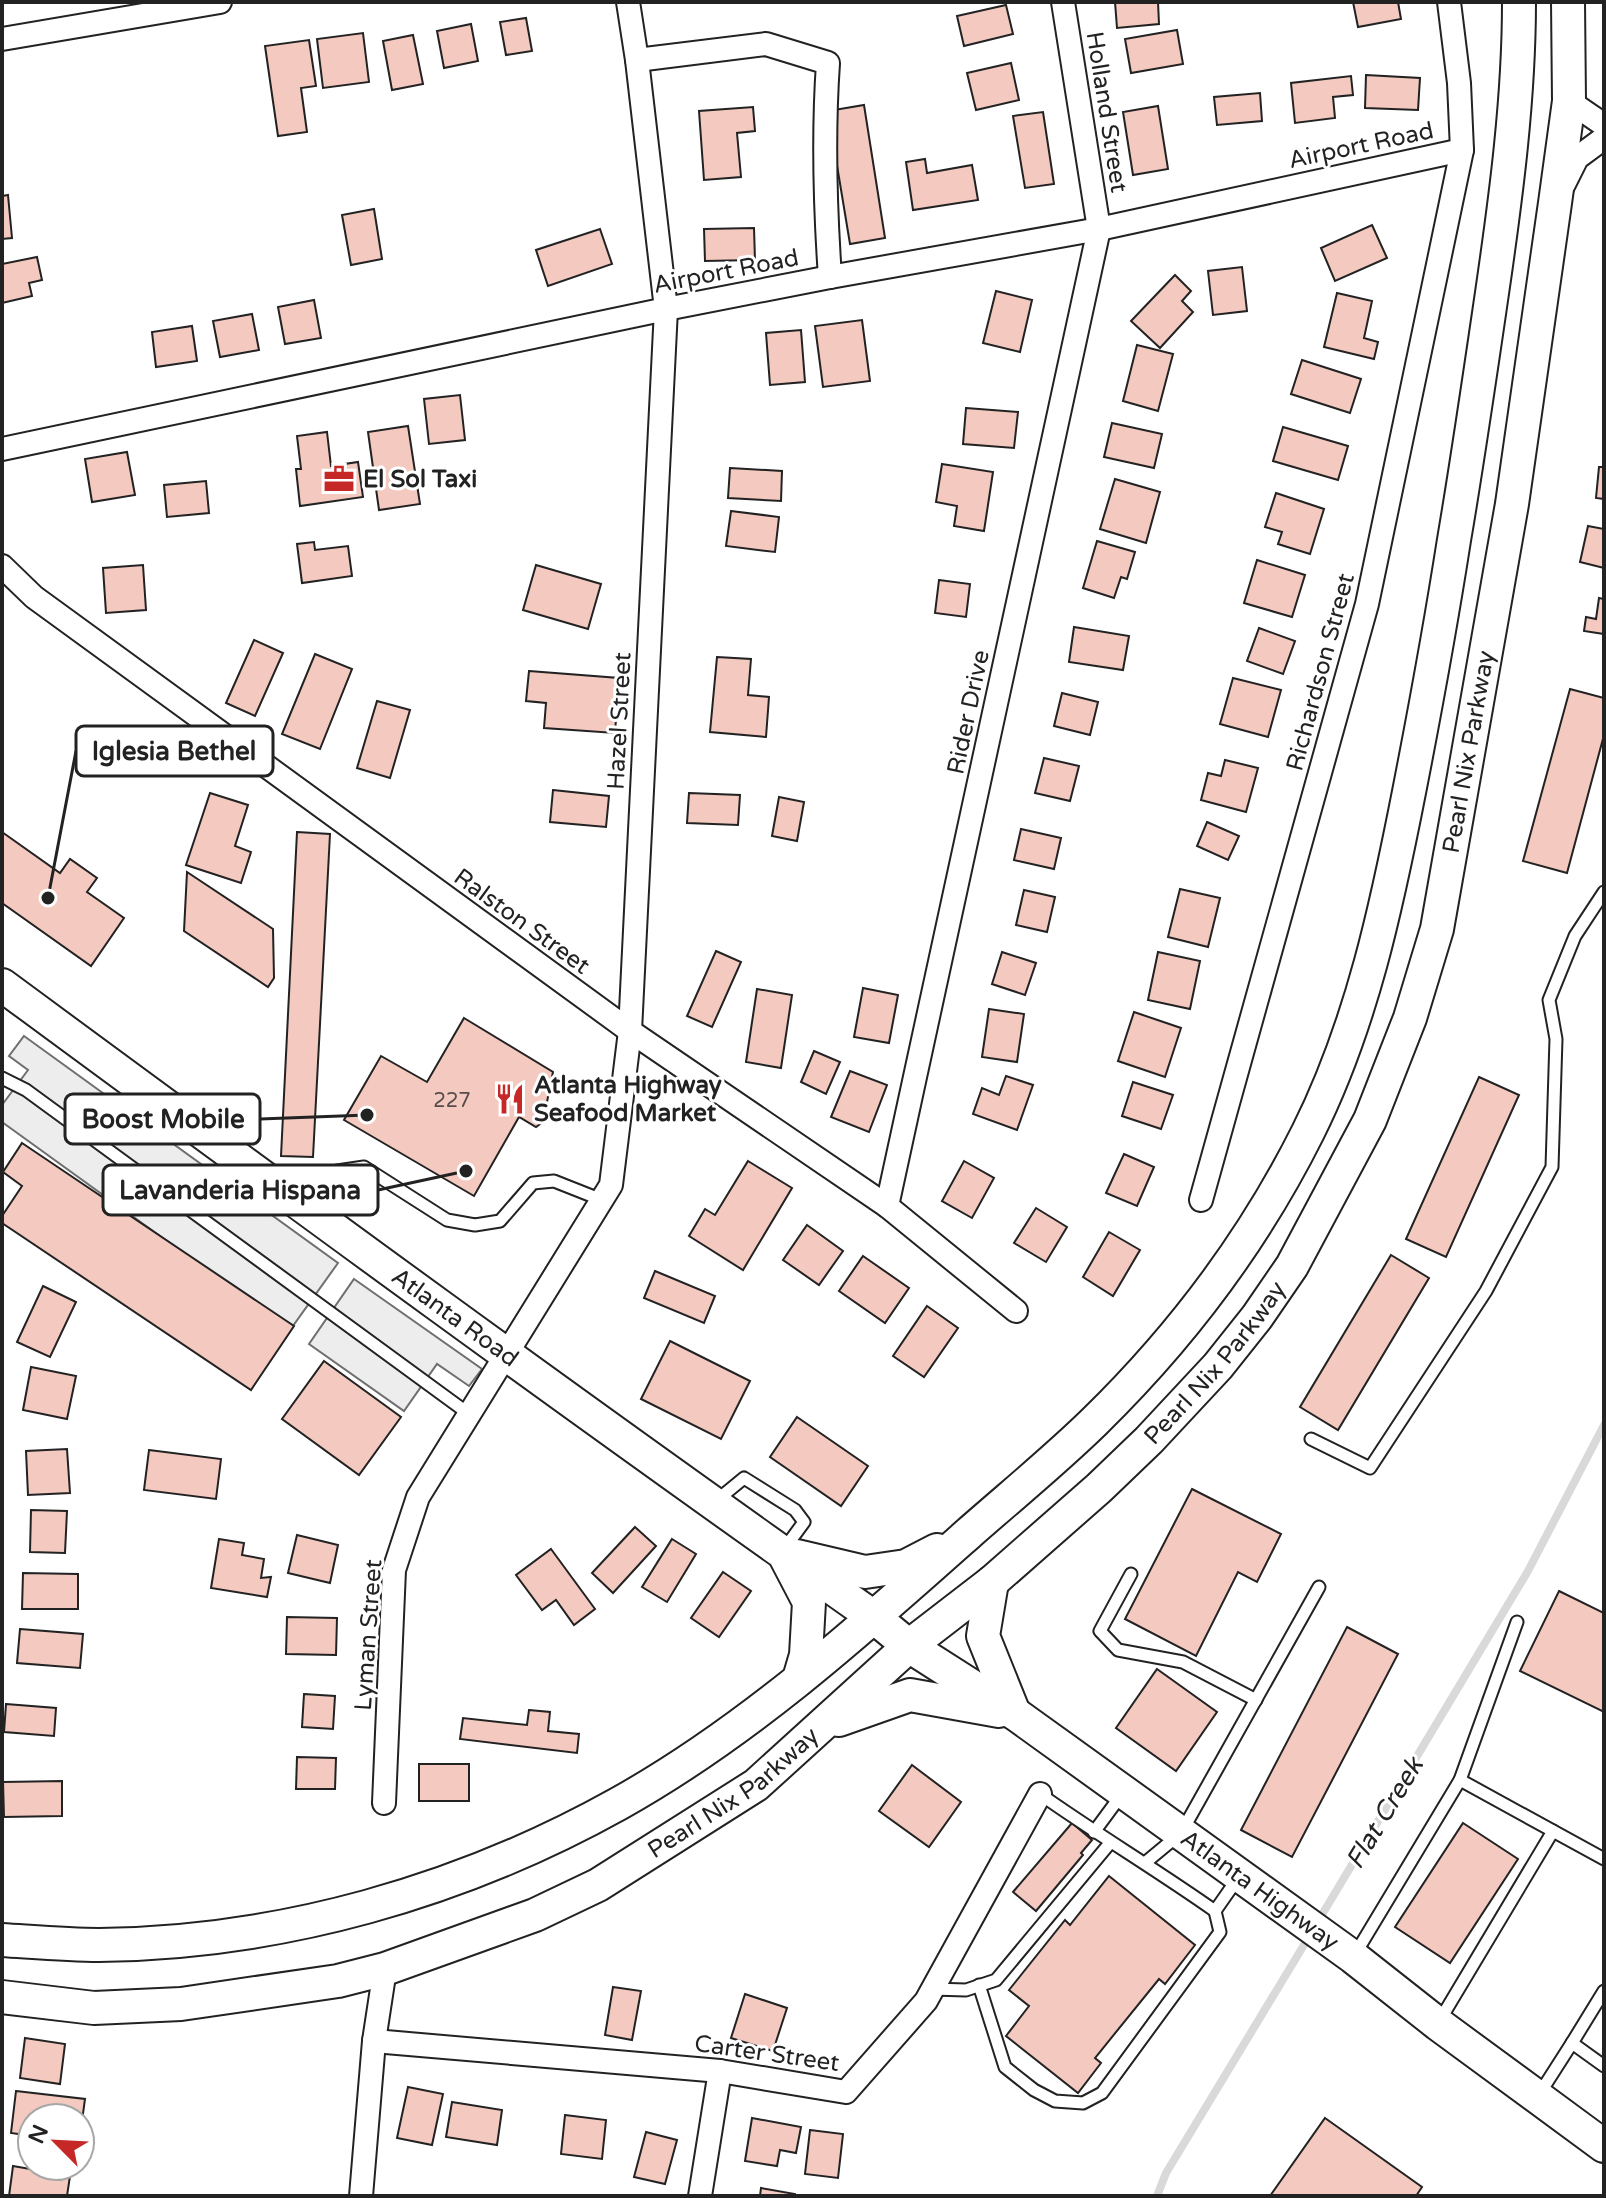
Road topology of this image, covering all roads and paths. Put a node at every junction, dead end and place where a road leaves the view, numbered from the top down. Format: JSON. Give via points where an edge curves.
{"nodes":[{"id":1,"x":220,"y":2,"type":"edge"},
{"id":2,"x":628,"y":2,"type":"edge"},
{"id":3,"x":1063,"y":2,"type":"edge"},
{"id":4,"x":1449,"y":2,"type":"edge"},
{"id":5,"x":1519,"y":2,"type":"edge"},
{"id":6,"x":1568,"y":2,"type":"edge"},
{"id":7,"x":2,"y":39,"type":"edge"},
{"id":8,"x":637,"y":60,"type":"junction"},
{"id":9,"x":1569,"y":101,"type":"junction"},
{"id":10,"x":1604,"y":125,"type":"edge"},
{"id":11,"x":1604,"y":138,"type":"edge"},
{"id":12,"x":1462,"y":150,"type":"junction"},
{"id":13,"x":1555,"y":203,"type":"junction"},
{"id":14,"x":1099,"y":229,"type":"junction"},
{"id":15,"x":830,"y":277,"type":"junction"},
{"id":16,"x":666,"y":309,"type":"junction"},
{"id":17,"x":2,"y":449,"type":"edge"},
{"id":18,"x":2,"y":566,"type":"edge"},
{"id":19,"x":1604,"y":892,"type":"edge"},
{"id":20,"x":2,"y":985,"type":"edge"},
{"id":21,"x":630,"y":1031,"type":"junction"},
{"id":22,"x":2,"y":1078,"type":"edge"},
{"id":23,"x":602,"y":1200,"type":"junction"},
{"id":24,"x":1201,"y":1200,"type":"dead end"},
{"id":25,"x":887,"y":1206,"type":"junction"},
{"id":26,"x":305,"y":1208,"type":"junction"},
{"id":27,"x":1016,"y":1311,"type":"dead end"},
{"id":28,"x":506,"y":1355,"type":"junction"},
{"id":29,"x":469,"y":1414,"type":"junction"},
{"id":30,"x":1311,"y":1439,"type":"dead end"},
{"id":31,"x":965,"y":1536,"type":"junction"},
{"id":32,"x":782,"y":1552,"type":"junction"},
{"id":33,"x":1131,"y":1574,"type":"dead end"},
{"id":34,"x":992,"y":1582,"type":"junction"},
{"id":35,"x":1319,"y":1587,"type":"dead end"},
{"id":36,"x":875,"y":1618,"type":"junction"},
{"id":37,"x":1517,"y":1622,"type":"dead end"},
{"id":38,"x":909,"y":1646,"type":"junction"},
{"id":39,"x":799,"y":1679,"type":"junction"},
{"id":40,"x":1256,"y":1700,"type":"junction"},
{"id":41,"x":1014,"y":1713,"type":"junction"},
{"id":42,"x":824,"y":1725,"type":"junction"},
{"id":43,"x":1460,"y":1780,"type":"junction"},
{"id":44,"x":1124,"y":1792,"type":"junction"},
{"id":45,"x":1040,"y":1794,"type":"joint"},
{"id":46,"x":384,"y":1803,"type":"dead end"},
{"id":47,"x":1553,"y":1831,"type":"junction"},
{"id":48,"x":1094,"y":1832,"type":"junction"},
{"id":49,"x":1181,"y":1833,"type":"junction"},
{"id":50,"x":1110,"y":1843,"type":"junction"},
{"id":51,"x":1604,"y":1859,"type":"edge"},
{"id":52,"x":1146,"y":1862,"type":"junction"},
{"id":53,"x":1247,"y":1880,"type":"junction"},
{"id":54,"x":1215,"y":1911,"type":"junction"},
{"id":55,"x":2,"y":1940,"type":"edge"},
{"id":56,"x":1342,"y":1949,"type":"junction"},
{"id":57,"x":385,"y":1969,"type":"junction"},
{"id":58,"x":979,"y":1985,"type":"junction"},
{"id":59,"x":932,"y":1989,"type":"junction"},
{"id":60,"x":1604,"y":1991,"type":"edge"},
{"id":61,"x":2,"y":1997,"type":"edge"},
{"id":62,"x":1438,"y":2024,"type":"junction"},
{"id":63,"x":374,"y":2041,"type":"junction"},
{"id":64,"x":1572,"y":2043,"type":"junction"},
{"id":65,"x":1604,"y":2066,"type":"edge"},
{"id":66,"x":720,"y":2071,"type":"junction"},
{"id":67,"x":1537,"y":2098,"type":"junction"},
{"id":68,"x":1604,"y":2146,"type":"edge"},
{"id":69,"x":361,"y":2196,"type":"edge"},
{"id":70,"x":700,"y":2196,"type":"edge"}],
"edges":[{"from":1,"to":7,"type":"street"},
{"from":2,"to":8,"type":"street","name":"Hazel Street"},
{"from":3,"to":14,"type":"street","name":"Holland Street"},
{"from":4,"to":12,"type":"street","name":"Richardson Street"},
{"from":5,"to":31,"type":"main road","name":"Pearl Nix Parkway","via":[[1509,179],[1435,656],[1376,948],[1349,1038],[1310,1128],[1263,1214],[1207,1294],[1092,1424]]},
{"from":6,"to":9,"type":"main road","name":"Pearl Nix Parkway"},
{"from":8,"to":15,"type":"street","via":[[766,44],[828,63],[824,119]]},
{"from":8,"to":16,"type":"street","name":"Hazel Street"},
{"from":9,"to":10,"type":"street"},
{"from":9,"to":13,"type":"main road","name":"Pearl Nix Parkway"},
{"from":11,"to":13,"type":"street","via":[[1577,158]]},
{"from":12,"to":14,"type":"street","name":"Airport Road"},
{"from":12,"to":24,"type":"street","name":"Richardson Street","via":[[1367,604]]},
{"from":13,"to":34,"type":"main road","name":"Pearl Nix Parkway","via":[[1512,504],[1437,929],[1370,1120],[1292,1266],[1218,1366],[1099,1488]]},
{"from":14,"to":15,"type":"street","name":"Airport Road"},
{"from":14,"to":25,"type":"street","name":"Rider Drive"},
{"from":15,"to":16,"type":"street","name":"Airport Road"},
{"from":16,"to":17,"type":"street","name":"Airport Road"},
{"from":16,"to":21,"type":"street","name":"Hazel Street"},
{"from":18,"to":21,"type":"street","name":"Ralston Street","via":[[34,597]]},
{"from":19,"to":30,"type":"lane","via":[[1575,936],[1549,1000],[1556,1039],[1552,1167],[1486,1291],[1370,1468]]},
{"from":20,"to":26,"type":"main road","name":"Atlanta Road"},
{"from":21,"to":23,"type":"street","name":"Hazel Street","via":[[611,1185]]},
{"from":21,"to":25,"type":"street","name":"Ralston Street"},
{"from":22,"to":29,"type":"lane","via":[[26,1090]]},
{"from":23,"to":26,"type":"lane","via":[[554,1181],[533,1183],[500,1221],[475,1225],[447,1220],[364,1167],[349,1167],[337,1171]]},
{"from":23,"to":28,"type":"street","name":"Hazel Street"},
{"from":25,"to":27,"type":"street","name":"Ralston Street"},
{"from":26,"to":28,"type":"main road","name":"Atlanta Road"},
{"from":28,"to":29,"type":"street","name":"Lyman Street"},
{"from":28,"to":32,"type":"main road","name":"Atlanta Road"},
{"from":29,"to":46,"type":"street","name":"Lyman Street","via":[[418,1497],[394,1570]]},
{"from":31,"to":32,"type":"main road","via":[[906,1566],[865,1572]]},
{"from":31,"to":36,"type":"main road","name":"Pearl Nix Parkway"},
{"from":32,"to":36,"type":"main road","name":"Atlanta Road"},
{"from":32,"to":39,"type":"main road","via":[[809,1602]]},
{"from":33,"to":40,"type":"lane","via":[[1100,1631],[1118,1650],[1183,1662]]},
{"from":34,"to":38,"type":"main road","name":"Pearl Nix Parkway"},
{"from":34,"to":41,"type":"main road","via":[[983,1636]]},
{"from":35,"to":40,"type":"lane"},
{"from":36,"to":38,"type":"main road","name":"Atlanta Road"},
{"from":36,"to":39,"type":"main road","name":"Pearl Nix Parkway"},
{"from":37,"to":43,"type":"lane"},
{"from":38,"to":41,"type":"main road","name":"Atlanta Highway"},
{"from":38,"to":42,"type":"main road","name":"Pearl Nix Parkway"},
{"from":39,"to":55,"type":"main road","name":"Pearl Nix Parkway","via":[[619,1804],[511,1857],[366,1909],[176,1942]]},
{"from":40,"to":49,"type":"lane"},
{"from":41,"to":42,"type":"main road","via":[[910,1695]]},
{"from":41,"to":44,"type":"main road","name":"Atlanta Highway"},
{"from":42,"to":57,"type":"main road","name":"Pearl Nix Parkway","via":[[756,1785],[598,1885],[535,1915]]},
{"from":43,"to":47,"type":"lane"},
{"from":43,"to":56,"type":"lane"},
{"from":44,"to":48,"type":"lane"},
{"from":44,"to":49,"type":"main road","name":"Atlanta Highway"},
{"from":45,"to":48,"type":"lane"},
{"from":45,"to":59,"type":"street","name":"Carter Street"},
{"from":47,"to":51,"type":"lane"},
{"from":47,"to":62,"type":"lane"},
{"from":48,"to":50,"type":"lane"},
{"from":49,"to":52,"type":"lane"},
{"from":49,"to":53,"type":"main road","name":"Atlanta Highway"},
{"from":50,"to":52,"type":"lane"},
{"from":50,"to":58,"type":"lane","via":[[996,1980]]},
{"from":52,"to":54,"type":"lane"},
{"from":53,"to":54,"type":"lane"},
{"from":53,"to":56,"type":"main road","name":"Atlanta Highway"},
{"from":54,"to":58,"type":"lane","via":[[1220,1932],[1102,2093],[1083,2103],[1055,2101],[1005,2067]]},
{"from":56,"to":62,"type":"main road","name":"Atlanta Highway"},
{"from":57,"to":61,"type":"main road","name":"Pearl Nix Parkway","via":[[181,2004],[94,2008]]},
{"from":57,"to":63,"type":"street"},
{"from":58,"to":59,"type":"lane"},
{"from":59,"to":66,"type":"street","name":"Carter Street","via":[[846,2092]]},
{"from":60,"to":64,"type":"lane"},
{"from":62,"to":67,"type":"main road","name":"Atlanta Highway"},
{"from":63,"to":66,"type":"street","name":"Carter Street"},
{"from":63,"to":69,"type":"street"},
{"from":64,"to":65,"type":"lane"},
{"from":64,"to":67,"type":"lane"},
{"from":66,"to":70,"type":"street"},
{"from":67,"to":68,"type":"main road","name":"Atlanta Highway"}]}
